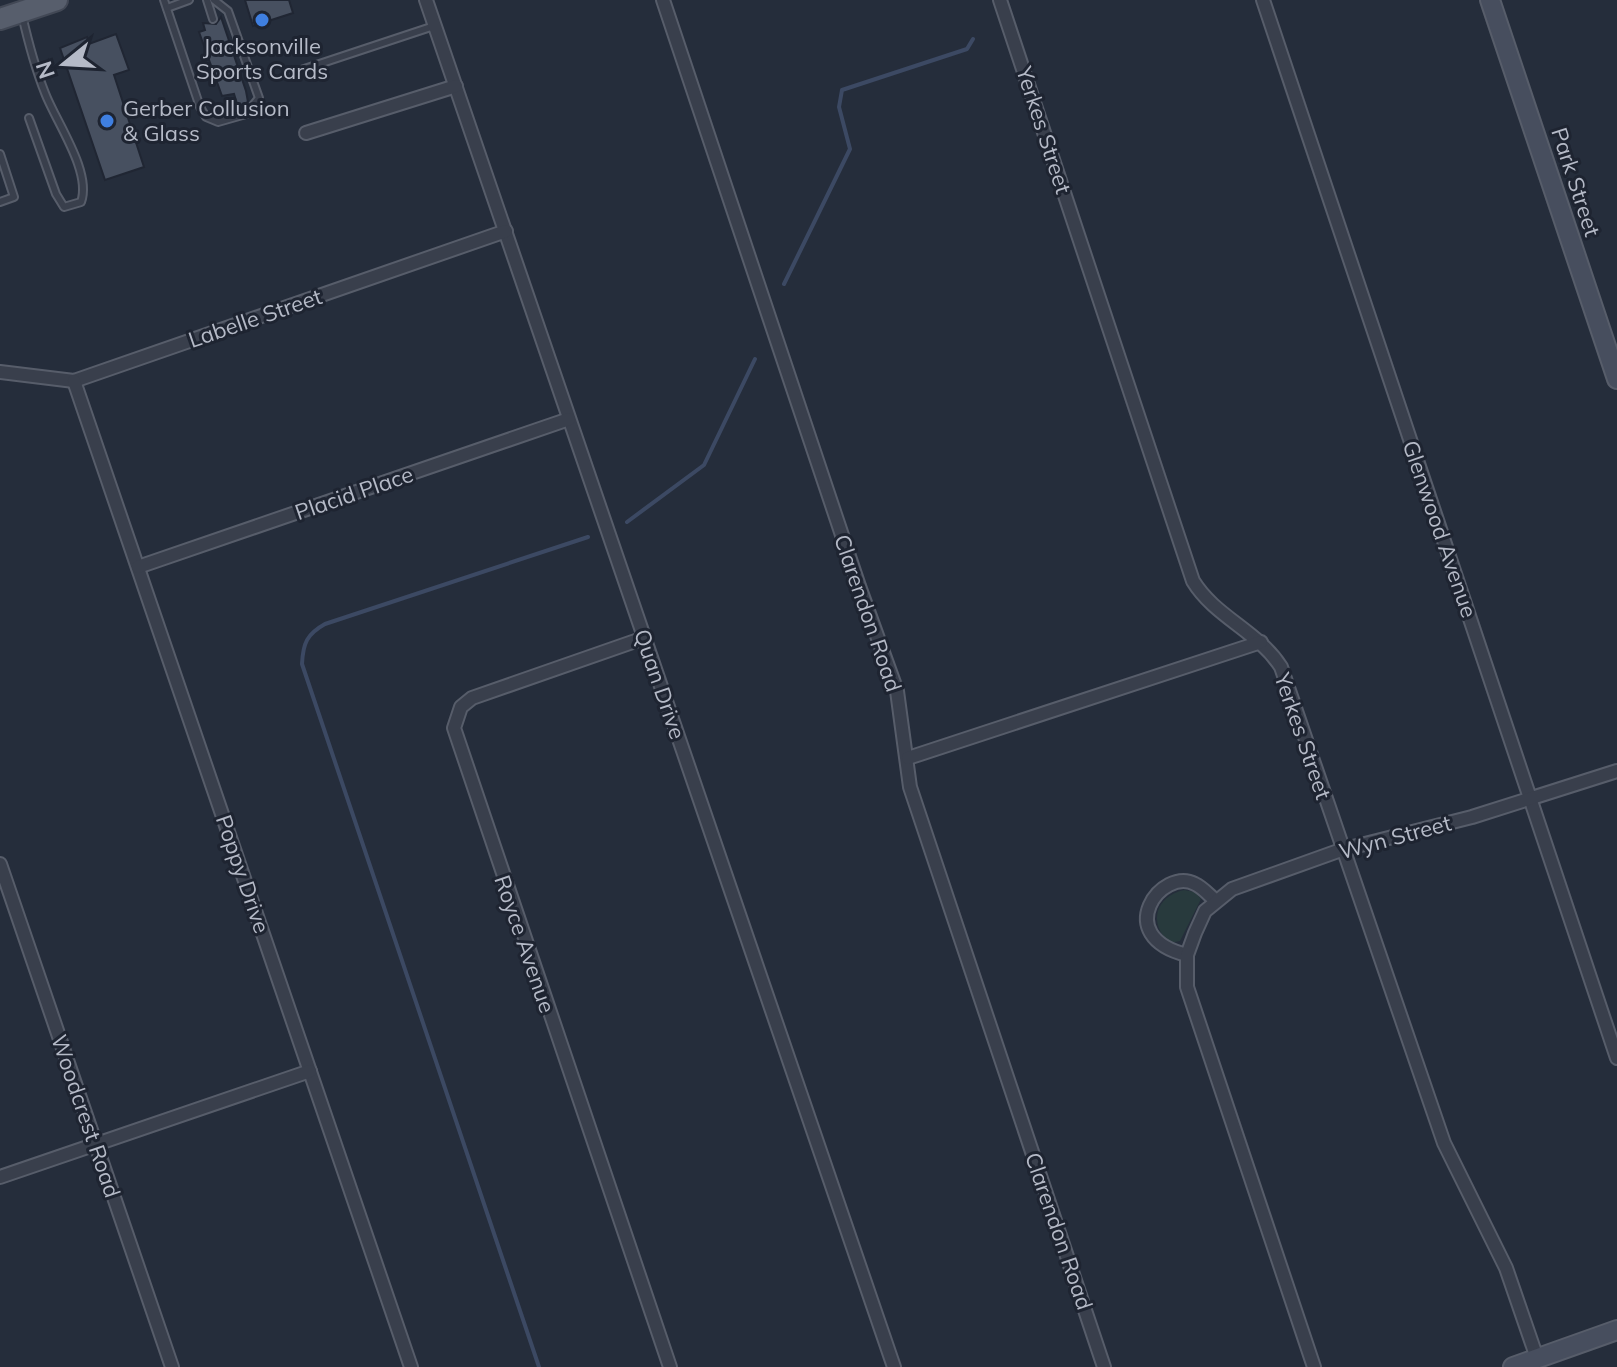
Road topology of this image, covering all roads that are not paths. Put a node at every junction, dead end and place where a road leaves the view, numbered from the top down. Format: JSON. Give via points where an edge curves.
{"nodes":[{"id":1,"x":57,"y":0,"type":"edge"},
{"id":2,"x":189,"y":0,"type":"edge"},
{"id":3,"x":207,"y":0,"type":"edge"},
{"id":4,"x":214,"y":0,"type":"edge"},
{"id":5,"x":426,"y":0,"type":"edge"},
{"id":6,"x":663,"y":0,"type":"edge"},
{"id":7,"x":1000,"y":0,"type":"edge"},
{"id":8,"x":1263,"y":0,"type":"edge"},
{"id":9,"x":1490,"y":0,"type":"edge"},
{"id":10,"x":166,"y":4,"type":"edge"},
{"id":11,"x":21,"y":12,"type":"junction"},
{"id":12,"x":0,"y":19,"type":"edge"},
{"id":13,"x":213,"y":19,"type":"dead end"},
{"id":14,"x":435,"y":26,"type":"junction"},
{"id":15,"x":286,"y":75,"type":"dead end"},
{"id":16,"x":456,"y":86,"type":"junction"},
{"id":17,"x":243,"y":105,"type":"dead end"},
{"id":18,"x":246,"y":114,"type":"junction"},
{"id":19,"x":29,"y":118,"type":"dead end"},
{"id":20,"x":306,"y":133,"type":"dead end"},
{"id":21,"x":0,"y":154,"type":"edge"},
{"id":22,"x":0,"y":202,"type":"edge"},
{"id":23,"x":506,"y":231,"type":"junction"},
{"id":24,"x":0,"y":372,"type":"edge"},
{"id":25,"x":1617,"y":379,"type":"edge"},
{"id":26,"x":74,"y":381,"type":"junction"},
{"id":27,"x":569,"y":419,"type":"junction"},
{"id":28,"x":138,"y":567,"type":"junction"},
{"id":29,"x":644,"y":638,"type":"junction"},
{"id":30,"x":1261,"y":642,"type":"junction"},
{"id":31,"x":908,"y":758,"type":"junction"},
{"id":32,"x":1617,"y":771,"type":"edge"},
{"id":33,"x":1530,"y":800,"type":"junction"},
{"id":34,"x":1341,"y":850,"type":"junction"},
{"id":35,"x":0,"y":864,"type":"edge"},
{"id":36,"x":1215,"y":900,"type":"junction"},
{"id":37,"x":1187,"y":955,"type":"junction"},
{"id":38,"x":1617,"y":1058,"type":"edge"},
{"id":39,"x":310,"y":1071,"type":"junction"},
{"id":40,"x":96,"y":1143,"type":"junction"},
{"id":41,"x":0,"y":1177,"type":"edge"},
{"id":42,"x":1617,"y":1330,"type":"edge"},
{"id":43,"x":1537,"y":1358,"type":"junction"},
{"id":44,"x":172,"y":1367,"type":"edge"},
{"id":45,"x":411,"y":1367,"type":"edge"},
{"id":46,"x":670,"y":1367,"type":"edge"},
{"id":47,"x":894,"y":1367,"type":"edge"},
{"id":48,"x":1104,"y":1367,"type":"edge"},
{"id":49,"x":1314,"y":1367,"type":"edge"},
{"id":50,"x":1513,"y":1367,"type":"edge"}],
"edges":[{"from":1,"to":11,"type":"main road"},
{"from":2,"to":10,"type":"lane"},
{"from":3,"to":13,"type":"lane"},
{"from":4,"to":18,"type":"lane","via":[[228,11],[259,98]]},
{"from":5,"to":14,"type":"street","name":"Quan Drive"},
{"from":6,"to":31,"type":"street","name":"Clarendon Road","via":[[897,691]]},
{"from":7,"to":30,"type":"street","name":"Yerkes Street","via":[[1193,581],[1203,597]]},
{"from":8,"to":33,"type":"street","name":"Glenwood Avenue"},
{"from":9,"to":25,"type":"street","name":"Park Street"},
{"from":10,"to":18,"type":"lane","via":[[206,117],[218,122]]},
{"from":11,"to":12,"type":"main road"},
{"from":11,"to":19,"type":"lane","via":[[46,95],[85,190],[81,202],[64,207]]},
{"from":14,"to":15,"type":"lane"},
{"from":14,"to":16,"type":"street","name":"Quan Drive"},
{"from":16,"to":20,"type":"street"},
{"from":16,"to":23,"type":"street","name":"Quan Drive"},
{"from":17,"to":18,"type":"lane"},
{"from":21,"to":22,"type":"lane","via":[[14,197]]},
{"from":23,"to":26,"type":"street","name":"Labelle Street"},
{"from":23,"to":27,"type":"street","name":"Quan Drive"},
{"from":24,"to":26,"type":"street","name":"Labelle Street"},
{"from":26,"to":28,"type":"street","name":"Poppy Drive"},
{"from":27,"to":28,"type":"street","name":"Placid Place"},
{"from":27,"to":29,"type":"street","name":"Quan Drive"},
{"from":28,"to":39,"type":"street","name":"Poppy Drive"},
{"from":29,"to":46,"type":"street","name":"Royce Avenue","via":[[472,698],[461,707],[454,728]]},
{"from":29,"to":47,"type":"street","name":"Quan Drive"},
{"from":30,"to":31,"type":"street"},
{"from":30,"to":34,"type":"street","name":"Yerkes Street","via":[[1281,667]]},
{"from":31,"to":48,"type":"street","name":"Clarendon Road","via":[[910,787]]},
{"from":32,"to":33,"type":"street","name":"Wyn Street"},
{"from":33,"to":34,"type":"street","name":"Wyn Street"},
{"from":33,"to":38,"type":"street","name":"Glenwood Avenue"},
{"from":34,"to":36,"type":"street","name":"Wyn Street","via":[[1255,879]]},
{"from":34,"to":43,"type":"street","name":"Yerkes Street","via":[[1444,1143],[1506,1268]]},
{"from":35,"to":40,"type":"street","name":"Woodcrest Road"},
{"from":36,"to":37,"type":"street"},
{"from":36,"to":37,"type":"street","via":[[1194,883],[1179,880],[1163,887],[1150,902],[1152,936],[1164,949]]},
{"from":37,"to":49,"type":"street","via":[[1193,1010]]},
{"from":39,"to":40,"type":"street"},
{"from":39,"to":45,"type":"street","name":"Poppy Drive"},
{"from":40,"to":41,"type":"street"},
{"from":40,"to":44,"type":"street","name":"Woodcrest Road"},
{"from":42,"to":43,"type":"street"},
{"from":43,"to":50,"type":"street"}]}
